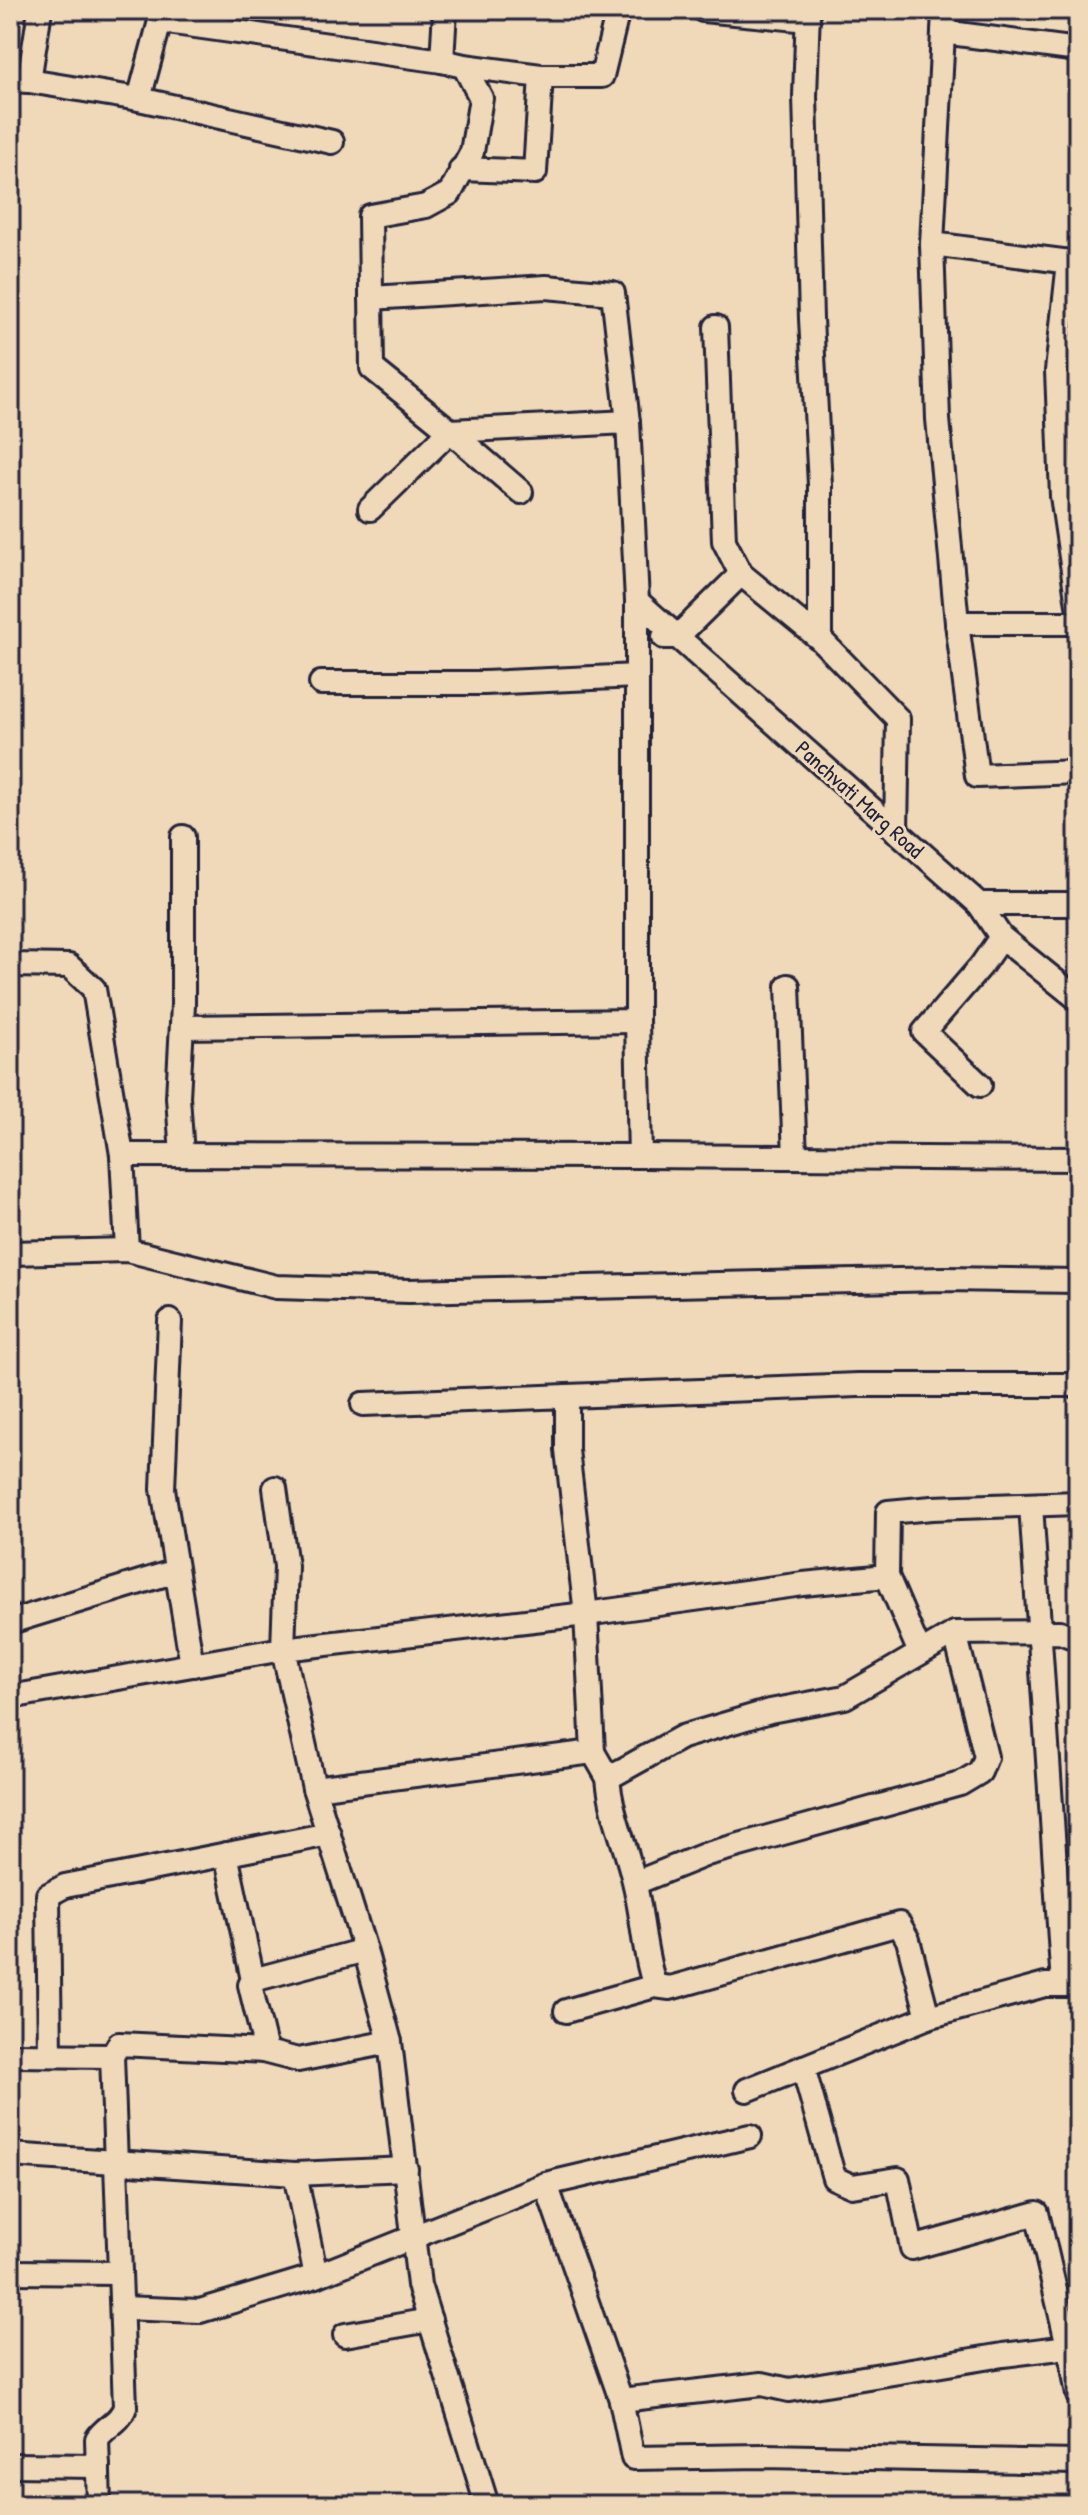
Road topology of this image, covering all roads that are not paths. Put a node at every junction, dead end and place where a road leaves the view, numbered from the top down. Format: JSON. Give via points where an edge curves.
{"nodes":[{"id":1,"x":40,"y":10,"type":"edge"},
{"id":2,"x":445,"y":10,"type":"edge"},
{"id":3,"x":618,"y":10,"type":"edge"},
{"id":4,"x":703,"y":10,"type":"edge"},
{"id":5,"x":161,"y":15,"type":"edge"},
{"id":6,"x":808,"y":15,"type":"edge"},
{"id":7,"x":944,"y":21,"type":"edge"},
{"id":8,"x":1078,"y":50,"type":"edge"},
{"id":9,"x":453,"y":63,"type":"junction"},
{"id":10,"x":541,"y":76,"type":"junction"},
{"id":11,"x":19,"y":80,"type":"edge"},
{"id":12,"x":139,"y":99,"type":"junction"},
{"id":13,"x":332,"y":142,"type":"dead end"},
{"id":14,"x":461,"y":169,"type":"junction"},
{"id":15,"x":932,"y":244,"type":"junction"},
{"id":16,"x":1074,"y":263,"type":"edge"},
{"id":17,"x":371,"y":298,"type":"junction"},
{"id":18,"x":716,"y":327,"type":"dead end"},
{"id":19,"x":628,"y":422,"type":"junction"},
{"id":20,"x":450,"y":431,"type":"junction"},
{"id":21,"x":521,"y":492,"type":"dead end"},
{"id":22,"x":370,"y":509,"type":"dead end"},
{"id":23,"x":741,"y":574,"type":"junction"},
{"id":24,"x":637,"y":601,"type":"junction"},
{"id":25,"x":1078,"y":605,"type":"edge"},
{"id":26,"x":957,"y":623,"type":"junction"},
{"id":27,"x":1078,"y":623,"type":"edge"},
{"id":28,"x":677,"y":637,"type":"junction"},
{"id":29,"x":637,"y":638,"type":"junction"},
{"id":30,"x":820,"y":639,"type":"junction"},
{"id":31,"x":637,"y":676,"type":"junction"},
{"id":32,"x":321,"y":683,"type":"dead end"},
{"id":33,"x":1078,"y":772,"type":"edge"},
{"id":34,"x":896,"y":831,"type":"junction"},
{"id":35,"x":183,"y":837,"type":"dead end"},
{"id":36,"x":979,"y":904,"type":"junction"},
{"id":37,"x":1078,"y":904,"type":"edge"},
{"id":38,"x":1001,"y":937,"type":"junction"},
{"id":39,"x":10,"y":965,"type":"edge"},
{"id":40,"x":788,"y":986,"type":"dead end"},
{"id":41,"x":1078,"y":999,"type":"edge"},
{"id":42,"x":637,"y":1021,"type":"junction"},
{"id":43,"x":182,"y":1027,"type":"junction"},
{"id":44,"x":980,"y":1085,"type":"dead end"},
{"id":45,"x":122,"y":1155,"type":"junction"},
{"id":46,"x":182,"y":1155,"type":"junction"},
{"id":47,"x":640,"y":1156,"type":"junction"},
{"id":48,"x":795,"y":1157,"type":"junction"},
{"id":49,"x":1078,"y":1159,"type":"edge"},
{"id":50,"x":127,"y":1250,"type":"junction"},
{"id":51,"x":10,"y":1253,"type":"edge"},
{"id":52,"x":1078,"y":1281,"type":"edge"},
{"id":53,"x":170,"y":1321,"type":"dead end"},
{"id":54,"x":1078,"y":1385,"type":"edge"},
{"id":55,"x":567,"y":1396,"type":"junction"},
{"id":56,"x":363,"y":1404,"type":"dead end"},
{"id":57,"x":275,"y":1488,"type":"dead end"},
{"id":58,"x":1078,"y":1503,"type":"edge"},
{"id":59,"x":1031,"y":1505,"type":"junction"},
{"id":60,"x":176,"y":1571,"type":"junction"},
{"id":61,"x":887,"y":1576,"type":"junction"},
{"id":62,"x":586,"y":1614,"type":"junction"},
{"id":63,"x":10,"y":1622,"type":"edge"},
{"id":64,"x":1040,"y":1632,"type":"junction"},
{"id":65,"x":955,"y":1633,"type":"junction"},
{"id":66,"x":1078,"y":1639,"type":"edge"},
{"id":67,"x":283,"y":1649,"type":"junction"},
{"id":68,"x":920,"y":1653,"type":"junction"},
{"id":69,"x":192,"y":1665,"type":"junction"},
{"id":70,"x":10,"y":1697,"type":"edge"},
{"id":71,"x":593,"y":1752,"type":"junction"},
{"id":72,"x":608,"y":1778,"type":"junction"},
{"id":73,"x":314,"y":1788,"type":"junction"},
{"id":74,"x":329,"y":1834,"type":"junction"},
{"id":75,"x":226,"y":1854,"type":"junction"},
{"id":76,"x":635,"y":1883,"type":"junction"},
{"id":77,"x":365,"y":1950,"type":"junction"},
{"id":78,"x":253,"y":1980,"type":"junction"},
{"id":79,"x":1070,"y":1985,"type":"edge"},
{"id":80,"x":655,"y":1986,"type":"junction"},
{"id":81,"x":566,"y":2011,"type":"dead end"},
{"id":82,"x":928,"y":2017,"type":"junction"},
{"id":83,"x":390,"y":2042,"type":"junction"},
{"id":84,"x":263,"y":2051,"type":"junction"},
{"id":85,"x":10,"y":2055,"type":"edge"},
{"id":86,"x":50,"y":2055,"type":"junction"},
{"id":87,"x":112,"y":2056,"type":"junction"},
{"id":88,"x":803,"y":2067,"type":"junction"},
{"id":89,"x":747,"y":2090,"type":"dead end"},
{"id":90,"x":750,"y":2136,"type":"dead end"},
{"id":91,"x":10,"y":2155,"type":"edge"},
{"id":92,"x":116,"y":2161,"type":"junction"},
{"id":93,"x":406,"y":2169,"type":"junction"},
{"id":94,"x":295,"y":2174,"type":"junction"},
{"id":95,"x":546,"y":2184,"type":"junction"},
{"id":96,"x":414,"y":2235,"type":"junction"},
{"id":97,"x":10,"y":2272,"type":"edge"},
{"id":98,"x":120,"y":2273,"type":"junction"},
{"id":99,"x":316,"y":2276,"type":"junction"},
{"id":100,"x":122,"y":2308,"type":"junction"},
{"id":101,"x":430,"y":2320,"type":"junction"},
{"id":102,"x":345,"y":2335,"type":"dead end"},
{"id":103,"x":1073,"y":2359,"type":"edge"},
{"id":104,"x":1078,"y":2395,"type":"edge"},
{"id":105,"x":621,"y":2400,"type":"junction"},
{"id":106,"x":1078,"y":2462,"type":"edge"},
{"id":107,"x":10,"y":2465,"type":"edge"},
{"id":108,"x":98,"y":2466,"type":"junction"},
{"id":109,"x":99,"y":2505,"type":"edge"},
{"id":110,"x":487,"y":2505,"type":"edge"}],
"edges":[{"from":1,"to":11,"type":"street"},
{"from":2,"to":9,"type":"street"},
{"from":3,"to":10,"type":"street","via":[[602,76]]},
{"from":4,"to":6,"type":"street"},
{"from":5,"to":9,"type":"street"},
{"from":5,"to":12,"type":"street"},
{"from":6,"to":30,"type":"street","via":[[805,96],[820,485]]},
{"from":7,"to":8,"type":"street"},
{"from":7,"to":15,"type":"street"},
{"from":9,"to":10,"type":"street"},
{"from":9,"to":14,"type":"street","via":[[481,98],[472,152]]},
{"from":10,"to":14,"type":"street","via":[[535,172]]},
{"from":11,"to":12,"type":"street"},
{"from":12,"to":13,"type":"street"},
{"from":14,"to":17,"type":"street","via":[[450,193],[438,200],[370,216]]},
{"from":15,"to":16,"type":"street"},
{"from":15,"to":26,"type":"street","via":[[938,419]]},
{"from":16,"to":25,"type":"street","via":[[1057,371],[1062,496]]},
{"from":17,"to":19,"type":"street","via":[[546,287],[613,293]]},
{"from":17,"to":20,"type":"street","via":[[372,368]]},
{"from":18,"to":23,"type":"street","via":[[724,541]]},
{"from":19,"to":20,"type":"street"},
{"from":19,"to":24,"type":"street"},
{"from":20,"to":21,"type":"street"},
{"from":20,"to":22,"type":"street"},
{"from":23,"to":28,"type":"street"},
{"from":23,"to":30,"type":"street"},
{"from":24,"to":28,"type":"street","name":"Panchvati Marg Road"},
{"from":24,"to":29,"type":"street"},
{"from":26,"to":27,"type":"street"},
{"from":26,"to":33,"type":"street","via":[[977,776]]},
{"from":28,"to":29,"type":"street"},
{"from":28,"to":34,"type":"street","name":"Panchvati Marg Road"},
{"from":29,"to":31,"type":"street"},
{"from":30,"to":34,"type":"street","via":[[898,719]]},
{"from":31,"to":32,"type":"street"},
{"from":31,"to":42,"type":"street"},
{"from":34,"to":36,"type":"street","name":"Panchvati Marg Road"},
{"from":35,"to":43,"type":"street"},
{"from":36,"to":37,"type":"street"},
{"from":36,"to":38,"type":"street","name":"Panchvati Marg Road"},
{"from":38,"to":41,"type":"street","name":"Panchvati Marg Road"},
{"from":38,"to":44,"type":"street","via":[[924,1032]]},
{"from":39,"to":45,"type":"street","via":[[69,966],[94,989]]},
{"from":40,"to":48,"type":"street"},
{"from":42,"to":43,"type":"street"},
{"from":42,"to":47,"type":"street"},
{"from":43,"to":46,"type":"street"},
{"from":45,"to":46,"type":"street"},
{"from":45,"to":50,"type":"street"},
{"from":46,"to":47,"type":"street"},
{"from":47,"to":48,"type":"street"},
{"from":48,"to":49,"type":"street"},
{"from":50,"to":51,"type":"street"},
{"from":50,"to":52,"type":"street","via":[[276,1287],[409,1291],[944,1279]]},
{"from":53,"to":60,"type":"street","via":[[163,1489]]},
{"from":54,"to":55,"type":"street","via":[[858,1385]]},
{"from":55,"to":56,"type":"street"},
{"from":55,"to":62,"type":"street","via":[[567,1450]]},
{"from":57,"to":67,"type":"street","via":[[286,1566]]},
{"from":58,"to":59,"type":"street"},
{"from":59,"to":61,"type":"street","via":[[888,1512]]},
{"from":59,"to":64,"type":"street"},
{"from":60,"to":63,"type":"street"},
{"from":60,"to":69,"type":"street"},
{"from":61,"to":62,"type":"street"},
{"from":61,"to":68,"type":"street"},
{"from":62,"to":67,"type":"street"},
{"from":62,"to":71,"type":"street"},
{"from":64,"to":65,"type":"street"},
{"from":64,"to":66,"type":"street"},
{"from":64,"to":79,"type":"street"},
{"from":65,"to":68,"type":"street"},
{"from":65,"to":76,"type":"street","via":[[986,1757],[980,1772],[960,1784],[707,1854]]},
{"from":67,"to":69,"type":"street"},
{"from":67,"to":73,"type":"street"},
{"from":68,"to":72,"type":"street","via":[[845,1697],[770,1711],[682,1737]]},
{"from":69,"to":70,"type":"street"},
{"from":71,"to":72,"type":"street"},
{"from":71,"to":73,"type":"street"},
{"from":72,"to":76,"type":"street"},
{"from":73,"to":74,"type":"street"},
{"from":74,"to":75,"type":"street"},
{"from":74,"to":77,"type":"street"},
{"from":75,"to":78,"type":"street"},
{"from":75,"to":86,"type":"street","via":[[65,1886],[48,1895]]},
{"from":76,"to":80,"type":"street"},
{"from":77,"to":78,"type":"street"},
{"from":77,"to":83,"type":"street"},
{"from":78,"to":84,"type":"street"},
{"from":79,"to":82,"type":"street","via":[[1045,1985]]},
{"from":80,"to":81,"type":"street"},
{"from":80,"to":82,"type":"street","via":[[670,1988],[899,1924]]},
{"from":82,"to":88,"type":"street"},
{"from":83,"to":84,"type":"street","via":[[298,2060]]},
{"from":83,"to":93,"type":"street"},
{"from":84,"to":87,"type":"street","via":[[119,2044]]},
{"from":85,"to":86,"type":"street"},
{"from":86,"to":87,"type":"street"},
{"from":87,"to":92,"type":"street"},
{"from":88,"to":89,"type":"street"},
{"from":88,"to":103,"type":"street","via":[[834,2178],[852,2186],[898,2179],[912,2248],[1037,2213]]},
{"from":90,"to":95,"type":"street"},
{"from":91,"to":92,"type":"street"},
{"from":92,"to":94,"type":"street"},
{"from":92,"to":98,"type":"street"},
{"from":93,"to":94,"type":"street"},
{"from":93,"to":96,"type":"street"},
{"from":94,"to":99,"type":"street"},
{"from":95,"to":96,"type":"street"},
{"from":95,"to":105,"type":"street"},
{"from":96,"to":99,"type":"street"},
{"from":96,"to":101,"type":"street","via":[[419,2285]]},
{"from":97,"to":98,"type":"street"},
{"from":98,"to":100,"type":"street"},
{"from":99,"to":100,"type":"street","via":[[200,2311]]},
{"from":100,"to":108,"type":"street","via":[[125,2407],[122,2417],[97,2439]]},
{"from":101,"to":102,"type":"street"},
{"from":101,"to":110,"type":"street"},
{"from":103,"to":104,"type":"street"},
{"from":103,"to":105,"type":"street","via":[[1003,2355],[789,2390],[762,2384]]},
{"from":105,"to":106,"type":"street","via":[[633,2458]]},
{"from":107,"to":108,"type":"street"},
{"from":108,"to":109,"type":"street"}]}
